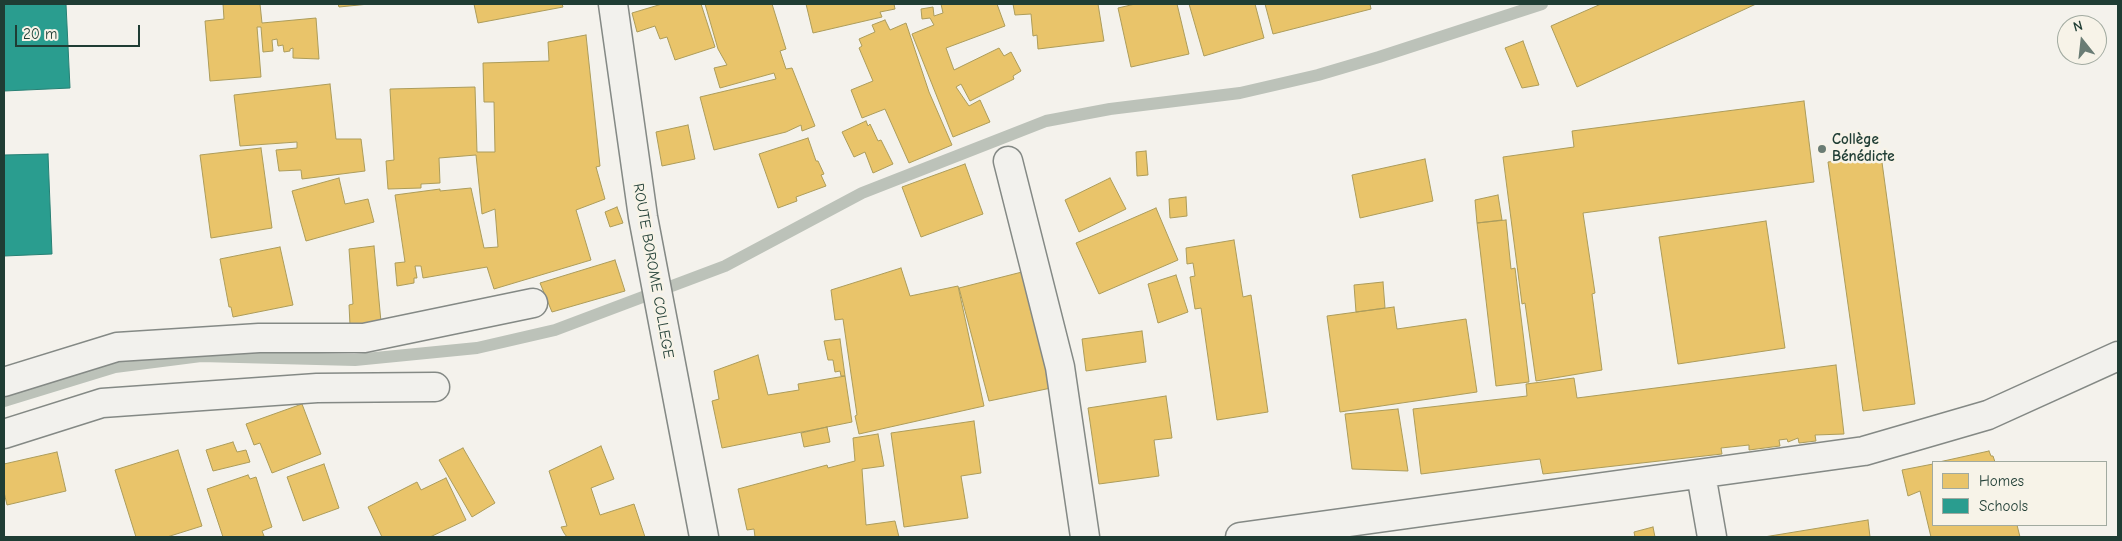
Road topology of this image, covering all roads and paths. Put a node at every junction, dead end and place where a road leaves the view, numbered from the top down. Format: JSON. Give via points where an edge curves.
{"nodes":[{"id":1,"x":613,"y":4,"type":"edge"},
{"id":2,"x":1008,"y":162,"type":"dead end"},
{"id":3,"x":533,"y":303,"type":"dead end"},
{"id":4,"x":2118,"y":356,"type":"edge"},
{"id":5,"x":4,"y":382,"type":"edge"},
{"id":6,"x":435,"y":388,"type":"dead end"},
{"id":7,"x":4,"y":434,"type":"edge"},
{"id":8,"x":1702,"y":474,"type":"junction"},
{"id":9,"x":704,"y":537,"type":"edge"},
{"id":10,"x":1085,"y":537,"type":"edge"},
{"id":11,"x":1240,"y":537,"type":"edge"},
{"id":12,"x":1712,"y":537,"type":"edge"}],
"edges":[{"from":1,"to":9,"type":"street","name":"ROUTE BOROME COLLEGE","via":[[643,217]]},
{"from":2,"to":10,"type":"street","via":[[1060,367]]},
{"from":3,"to":5,"type":"street","via":[[364,338],[259,338],[117,347]]},
{"from":4,"to":8,"type":"street","via":[[1988,416],[1864,451]]},
{"from":6,"to":7,"type":"street","via":[[317,388],[102,403]]},
{"from":8,"to":11,"type":"street"},
{"from":8,"to":12,"type":"street"}]}
